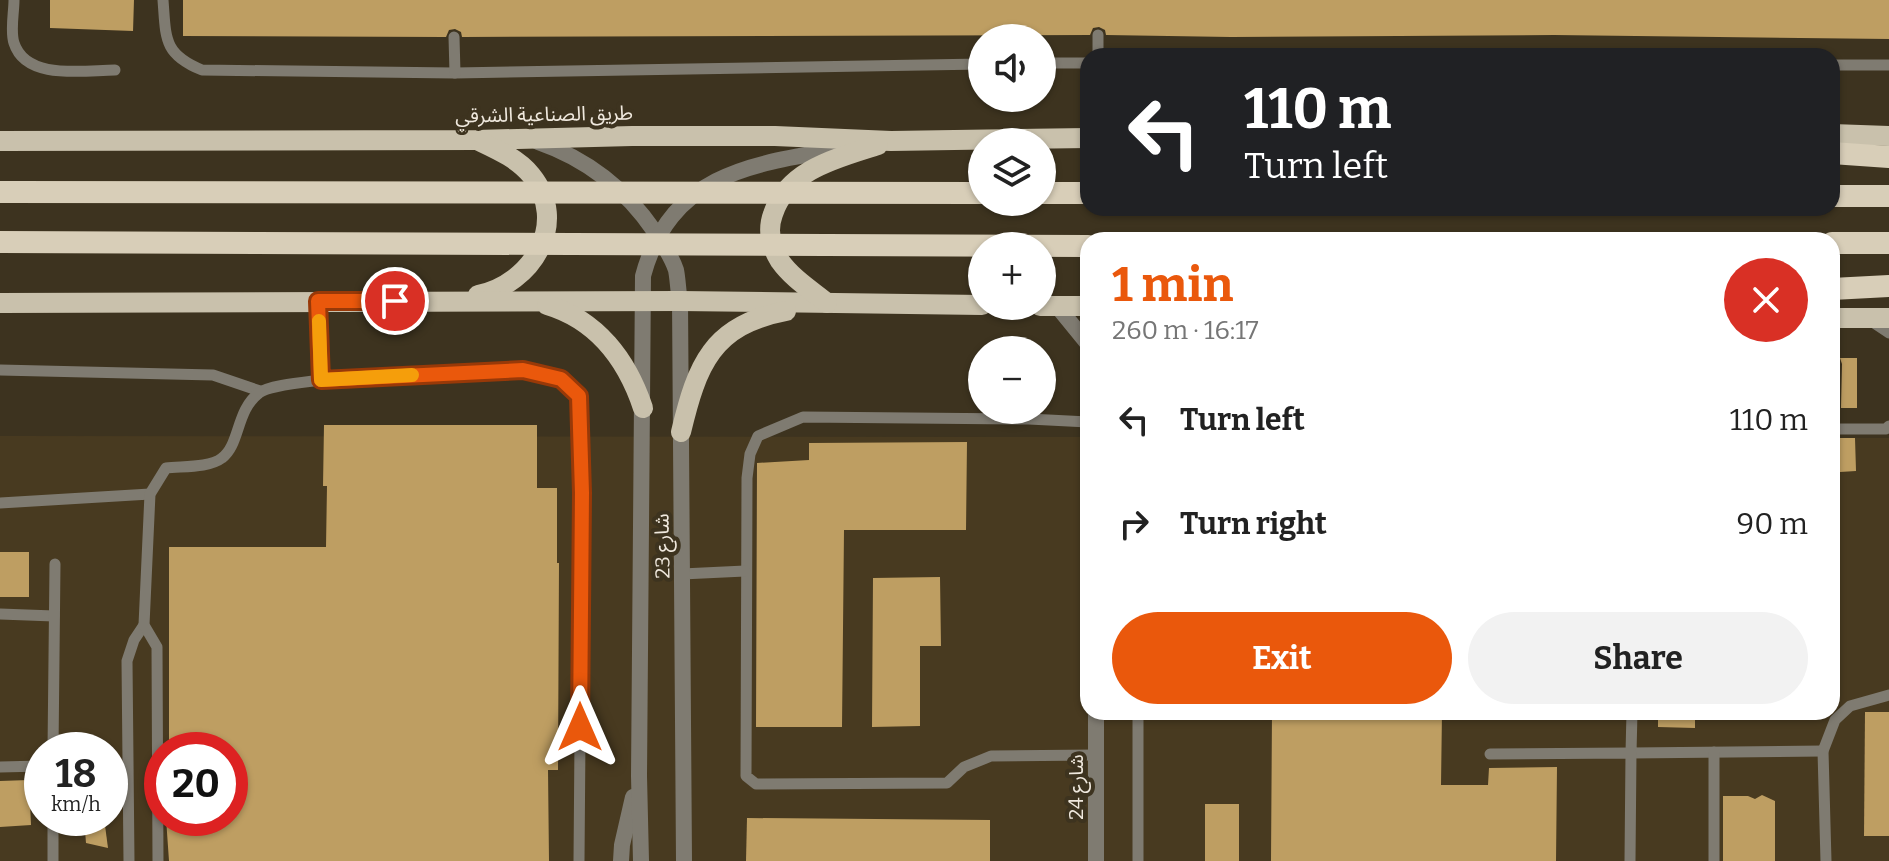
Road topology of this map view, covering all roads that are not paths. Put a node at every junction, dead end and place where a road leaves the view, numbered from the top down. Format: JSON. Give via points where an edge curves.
{"nodes":[{"id":1,"x":14,"y":0,"type":"edge"},
{"id":2,"x":163,"y":0,"type":"edge"},
{"id":3,"x":1098,"y":35,"type":"dead end"},
{"id":4,"x":454,"y":37,"type":"dead end"},
{"id":5,"x":1098,"y":48,"type":"edge"},
{"id":6,"x":1056,"y":63,"type":"edge"},
{"id":7,"x":1080,"y":63,"type":"edge"},
{"id":8,"x":968,"y":64,"type":"edge"},
{"id":9,"x":1840,"y":65,"type":"edge"},
{"id":10,"x":1889,"y":65,"type":"edge"},
{"id":11,"x":115,"y":70,"type":"dead end"},
{"id":12,"x":455,"y":73,"type":"junction"},
{"id":13,"x":1840,"y":134,"type":"edge"},
{"id":14,"x":1889,"y":136,"type":"edge"},
{"id":15,"x":1080,"y":138,"type":"edge"},
{"id":16,"x":529,"y":139,"type":"junction"},
{"id":17,"x":476,"y":140,"type":"junction"},
{"id":18,"x":0,"y":141,"type":"edge"},
{"id":19,"x":891,"y":141,"type":"junction"},
{"id":20,"x":1840,"y":154,"type":"edge"},
{"id":21,"x":1889,"y":157,"type":"edge"},
{"id":22,"x":0,"y":192,"type":"edge"},
{"id":23,"x":968,"y":193,"type":"edge"},
{"id":24,"x":1056,"y":193,"type":"edge"},
{"id":25,"x":1080,"y":193,"type":"edge"},
{"id":26,"x":1840,"y":196,"type":"edge"},
{"id":27,"x":1889,"y":196,"type":"edge"},
{"id":28,"x":657,"y":235,"type":"junction"},
{"id":29,"x":0,"y":242,"type":"edge"},
{"id":30,"x":1840,"y":243,"type":"edge"},
{"id":31,"x":1889,"y":243,"type":"edge"},
{"id":32,"x":1080,"y":246,"type":"edge"},
{"id":33,"x":1889,"y":286,"type":"edge"},
{"id":34,"x":1840,"y":289,"type":"edge"},
{"id":35,"x":318,"y":301,"type":"junction"},
{"id":36,"x":447,"y":301,"type":"junction"},
{"id":37,"x":531,"y":301,"type":"junction"},
{"id":38,"x":643,"y":301,"type":"junction"},
{"id":39,"x":680,"y":301,"type":"junction"},
{"id":40,"x":0,"y":303,"type":"edge"},
{"id":41,"x":827,"y":303,"type":"junction"},
{"id":42,"x":968,"y":305,"type":"edge"},
{"id":43,"x":1056,"y":306,"type":"edge"},
{"id":44,"x":1080,"y":306,"type":"edge"},
{"id":45,"x":1056,"y":313,"type":"edge"},
{"id":46,"x":1840,"y":318,"type":"edge"},
{"id":47,"x":1867,"y":318,"type":"junction"},
{"id":48,"x":1889,"y":318,"type":"edge"},
{"id":49,"x":1889,"y":333,"type":"edge"},
{"id":50,"x":1080,"y":336,"type":"edge"},
{"id":51,"x":0,"y":370,"type":"edge"},
{"id":52,"x":321,"y":380,"type":"junction"},
{"id":53,"x":260,"y":391,"type":"junction"},
{"id":54,"x":643,"y":408,"type":"junction"},
{"id":55,"x":1080,"y":422,"type":"edge"},
{"id":56,"x":1889,"y":426,"type":"edge"},
{"id":57,"x":1840,"y":429,"type":"edge"},
{"id":58,"x":681,"y":432,"type":"junction"},
{"id":59,"x":150,"y":494,"type":"junction"},
{"id":60,"x":0,"y":503,"type":"edge"},
{"id":61,"x":55,"y":564,"type":"dead end"},
{"id":62,"x":745,"y":571,"type":"junction"},
{"id":63,"x":682,"y":574,"type":"junction"},
{"id":64,"x":0,"y":614,"type":"edge"},
{"id":65,"x":54,"y":616,"type":"junction"},
{"id":66,"x":144,"y":625,"type":"junction"},
{"id":67,"x":1889,"y":695,"type":"edge"},
{"id":68,"x":1840,"y":715,"type":"edge"},
{"id":69,"x":1096,"y":720,"type":"edge"},
{"id":70,"x":1138,"y":720,"type":"edge"},
{"id":71,"x":1632,"y":720,"type":"edge"},
{"id":72,"x":1835,"y":720,"type":"edge"},
{"id":73,"x":53,"y":732,"type":"edge"},
{"id":74,"x":1823,"y":751,"type":"junction"},
{"id":75,"x":1714,"y":752,"type":"junction"},
{"id":76,"x":1631,"y":753,"type":"junction"},
{"id":77,"x":1490,"y":754,"type":"dead end"},
{"id":78,"x":1095,"y":755,"type":"junction"},
{"id":79,"x":24,"y":766,"type":"edge"},
{"id":80,"x":0,"y":767,"type":"edge"},
{"id":81,"x":639,"y":776,"type":"junction"},
{"id":82,"x":53,"y":836,"type":"edge"},
{"id":83,"x":53,"y":861,"type":"edge"},
{"id":84,"x":129,"y":861,"type":"edge"},
{"id":85,"x":158,"y":861,"type":"edge"},
{"id":86,"x":579,"y":861,"type":"edge"},
{"id":87,"x":621,"y":861,"type":"edge"},
{"id":88,"x":641,"y":861,"type":"edge"},
{"id":89,"x":684,"y":861,"type":"edge"},
{"id":90,"x":1096,"y":861,"type":"edge"},
{"id":91,"x":1138,"y":861,"type":"edge"},
{"id":92,"x":1630,"y":861,"type":"edge"},
{"id":93,"x":1714,"y":861,"type":"edge"},
{"id":94,"x":1826,"y":861,"type":"edge"}],
"edges":[{"from":1,"to":11,"type":"lane","via":[[13,41],[29,63],[40,69]]},
{"from":2,"to":12,"type":"lane","via":[[170,47],[181,61],[202,70]]},
{"from":3,"to":5,"type":"lane"},
{"from":4,"to":12,"type":"lane"},
{"from":6,"to":7,"type":"lane"},
{"from":8,"to":12,"type":"lane"},
{"from":9,"to":10,"type":"lane"},
{"from":13,"to":14,"type":"main road"},
{"from":15,"to":19,"type":"main road","name":"طريق الصناعية الشرقي"},
{"from":16,"to":17,"type":"main road","name":"طريق الصناعية الشرقي"},
{"from":16,"to":19,"type":"main road","name":"طريق الصناعية الشرقي","via":[[775,136]]},
{"from":16,"to":28,"type":"street","name":"شارع 23","via":[[564,151],[600,173]]},
{"from":17,"to":18,"type":"main road","name":"طريق الصناعية الشرقي"},
{"from":17,"to":36,"type":"main road","via":[[532,176],[544,206],[543,240],[514,281]]},
{"from":19,"to":28,"type":"street","name":"شارع 23","via":[[764,161],[733,172],[688,200]]},
{"from":19,"to":41,"type":"main road","via":[[804,173],[776,206],[770,233],[773,248],[790,272]]},
{"from":20,"to":21,"type":"highway"},
{"from":22,"to":23,"type":"highway"},
{"from":24,"to":25,"type":"highway"},
{"from":26,"to":27,"type":"highway"},
{"from":28,"to":38,"type":"street","name":"شارع 23","via":[[643,276]]},
{"from":28,"to":39,"type":"street","name":"شارع 23","via":[[676,271]]},
{"from":29,"to":32,"type":"highway"},
{"from":30,"to":31,"type":"highway"},
{"from":33,"to":34,"type":"highway"},
{"from":35,"to":36,"type":"main road"},
{"from":35,"to":40,"type":"main road"},
{"from":35,"to":52,"type":"lane"},
{"from":36,"to":37,"type":"main road"},
{"from":37,"to":38,"type":"main road"},
{"from":37,"to":54,"type":"main road","via":[[575,317],[611,346]]},
{"from":38,"to":39,"type":"main road"},
{"from":38,"to":54,"type":"street","name":"شارع 23"},
{"from":39,"to":41,"type":"main road"},
{"from":39,"to":58,"type":"street","name":"شارع 23"},
{"from":41,"to":42,"type":"main road"},
{"from":41,"to":58,"type":"main road","via":[[751,319],[731,330],[716,344],[692,386]]},
{"from":43,"to":44,"type":"main road"},
{"from":45,"to":50,"type":"street"},
{"from":46,"to":47,"type":"main road"},
{"from":47,"to":48,"type":"main road"},
{"from":47,"to":49,"type":"lane"},
{"from":51,"to":53,"type":"lane","via":[[213,375]]},
{"from":52,"to":53,"type":"lane"},
{"from":52,"to":86,"type":"lane","via":[[523,370],[561,379],[579,396]]},
{"from":53,"to":59,"type":"lane","via":[[241,414],[224,457],[166,468]]},
{"from":54,"to":81,"type":"street","name":"شارع 23"},
{"from":55,"to":62,"type":"lane","via":[[803,417],[758,436],[747,478]]},
{"from":56,"to":57,"type":"lane"},
{"from":58,"to":63,"type":"street","name":"شارع 23"},
{"from":59,"to":60,"type":"lane"},
{"from":59,"to":66,"type":"lane"},
{"from":61,"to":65,"type":"lane"},
{"from":62,"to":63,"type":"lane"},
{"from":62,"to":78,"type":"lane","via":[[746,776],[756,784],[947,783],[964,767],[991,756]]},
{"from":63,"to":89,"type":"street","name":"شارع 23"},
{"from":64,"to":65,"type":"lane"},
{"from":65,"to":73,"type":"lane"},
{"from":66,"to":84,"type":"lane","via":[[127,661]]},
{"from":66,"to":85,"type":"lane","via":[[157,647]]},
{"from":67,"to":68,"type":"lane","via":[[1850,706]]},
{"from":69,"to":78,"type":"street","name":"شارع 24"},
{"from":70,"to":91,"type":"lane"},
{"from":71,"to":76,"type":"lane"},
{"from":72,"to":74,"type":"lane"},
{"from":74,"to":75,"type":"lane"},
{"from":74,"to":94,"type":"lane"},
{"from":75,"to":76,"type":"lane"},
{"from":75,"to":93,"type":"lane"},
{"from":76,"to":77,"type":"lane"},
{"from":76,"to":92,"type":"lane"},
{"from":78,"to":90,"type":"street","name":"شارع 24"},
{"from":79,"to":80,"type":"lane"},
{"from":81,"to":87,"type":"street","name":"شارع 23"},
{"from":81,"to":88,"type":"street","name":"شارع 23"},
{"from":82,"to":83,"type":"lane"}]}
